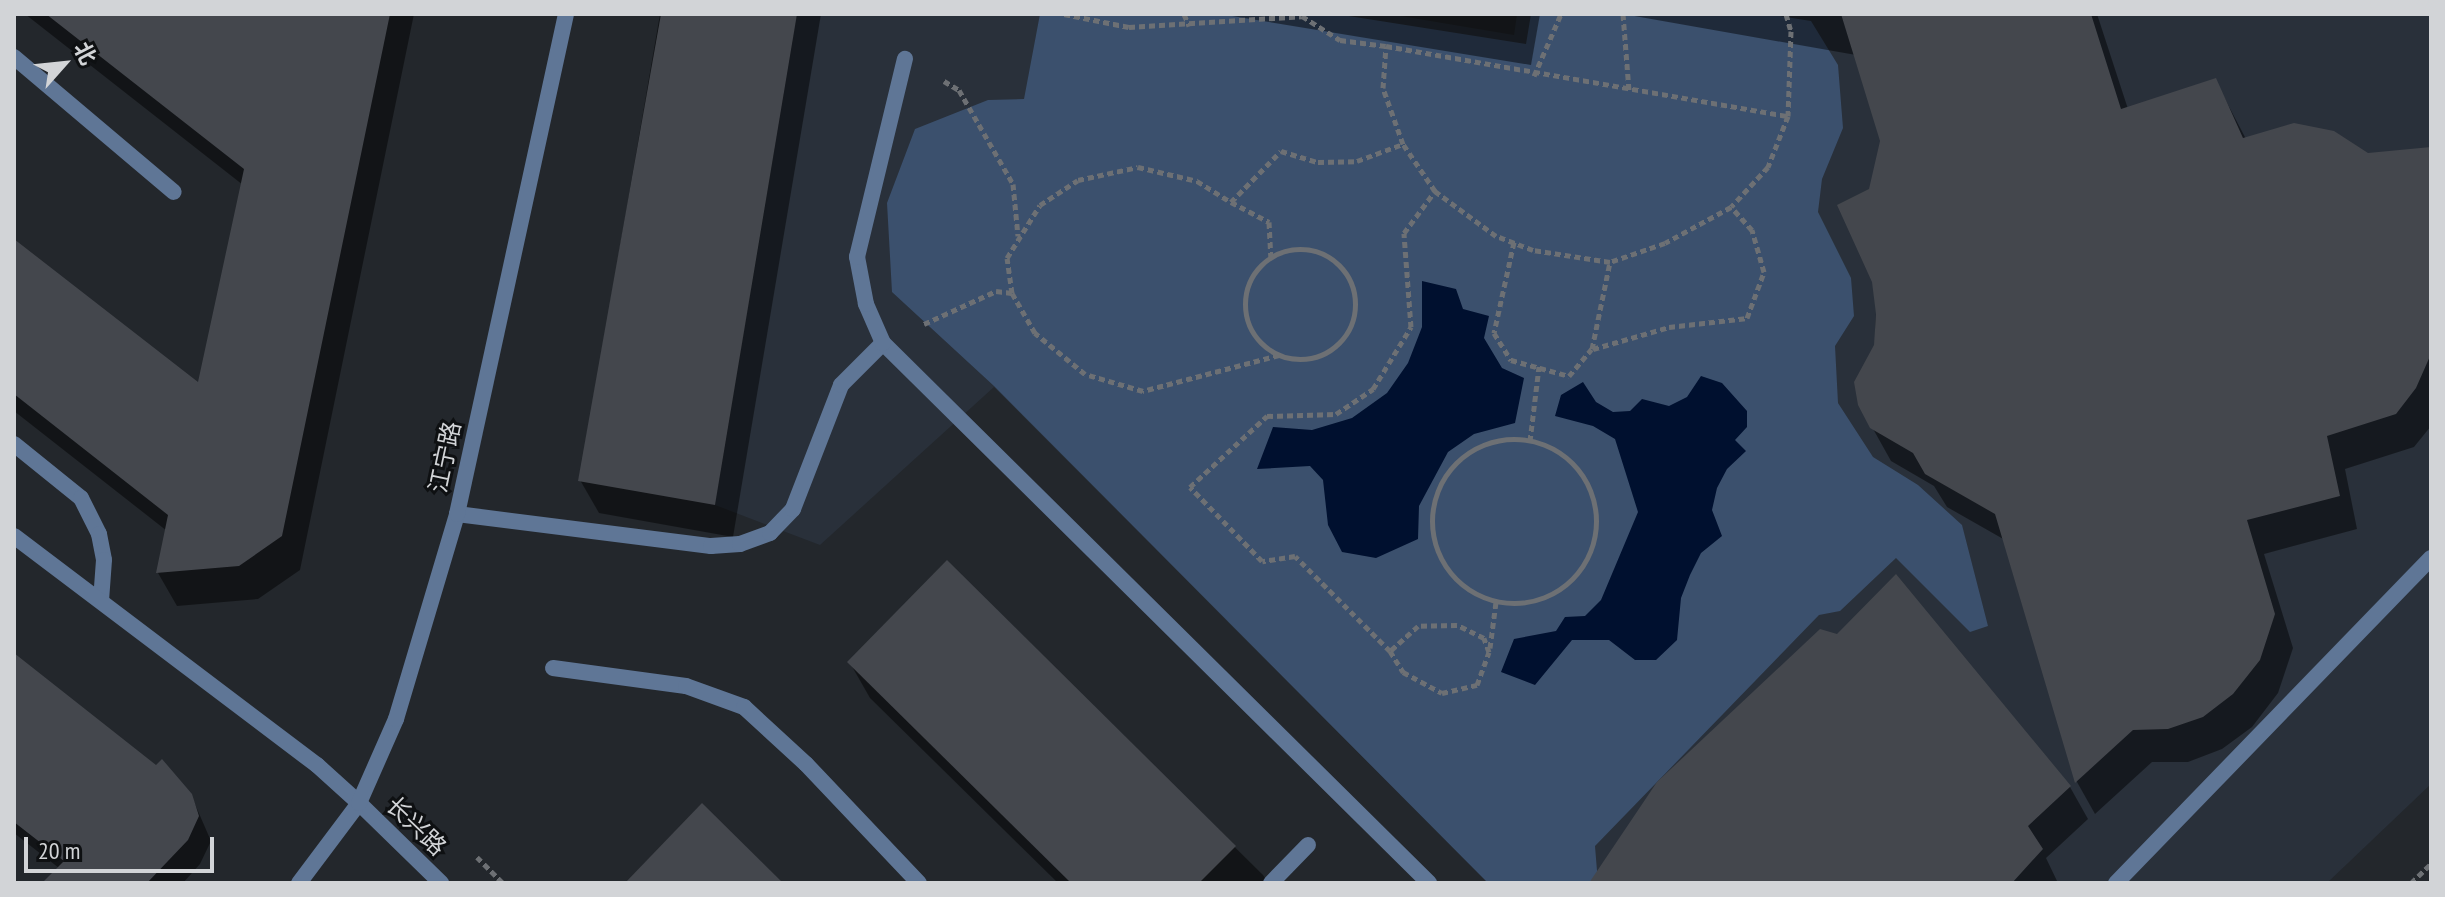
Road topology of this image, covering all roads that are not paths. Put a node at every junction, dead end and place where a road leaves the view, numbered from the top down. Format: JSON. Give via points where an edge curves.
{"nodes":[{"id":1,"x":566,"y":14,"type":"edge"},
{"id":2,"x":14,"y":57,"type":"edge"},
{"id":3,"x":905,"y":59,"type":"road end"},
{"id":4,"x":174,"y":192,"type":"dead end"},
{"id":5,"x":883,"y":343,"type":"junction"},
{"id":6,"x":14,"y":444,"type":"edge"},
{"id":7,"x":457,"y":514,"type":"junction"},
{"id":8,"x":14,"y":536,"type":"edge"},
{"id":9,"x":2431,"y":558,"type":"edge"},
{"id":10,"x":101,"y":601,"type":"junction"},
{"id":11,"x":553,"y":668,"type":"dead end"},
{"id":12,"x":359,"y":803,"type":"junction"},
{"id":13,"x":1308,"y":845,"type":"dead end"},
{"id":14,"x":299,"y":883,"type":"edge"},
{"id":15,"x":441,"y":883,"type":"edge"},
{"id":16,"x":919,"y":883,"type":"edge"},
{"id":17,"x":1271,"y":883,"type":"edge"},
{"id":18,"x":1429,"y":883,"type":"edge"},
{"id":19,"x":2116,"y":883,"type":"edge"}],
"edges":[{"from":1,"to":7,"type":"street","name":"江宁路"},
{"from":2,"to":4,"type":"street"},
{"from":3,"to":5,"type":"street","via":[[857,257],[866,304]]},
{"from":5,"to":7,"type":"street","via":[[841,385],[793,509],[770,533],[740,544],[711,546]]},
{"from":5,"to":18,"type":"street"},
{"from":6,"to":10,"type":"street","via":[[81,498],[99,534],[104,560]]},
{"from":7,"to":12,"type":"street","name":"江宁路","via":[[396,719]]},
{"from":8,"to":10,"type":"street","name":"长兴路"},
{"from":9,"to":19,"type":"street"},
{"from":10,"to":12,"type":"street","name":"长兴路"},
{"from":11,"to":16,"type":"street","via":[[686,686],[744,707]]},
{"from":12,"to":14,"type":"street","name":"江宁路"},
{"from":12,"to":15,"type":"street","name":"长兴路"},
{"from":13,"to":17,"type":"street"}]}
